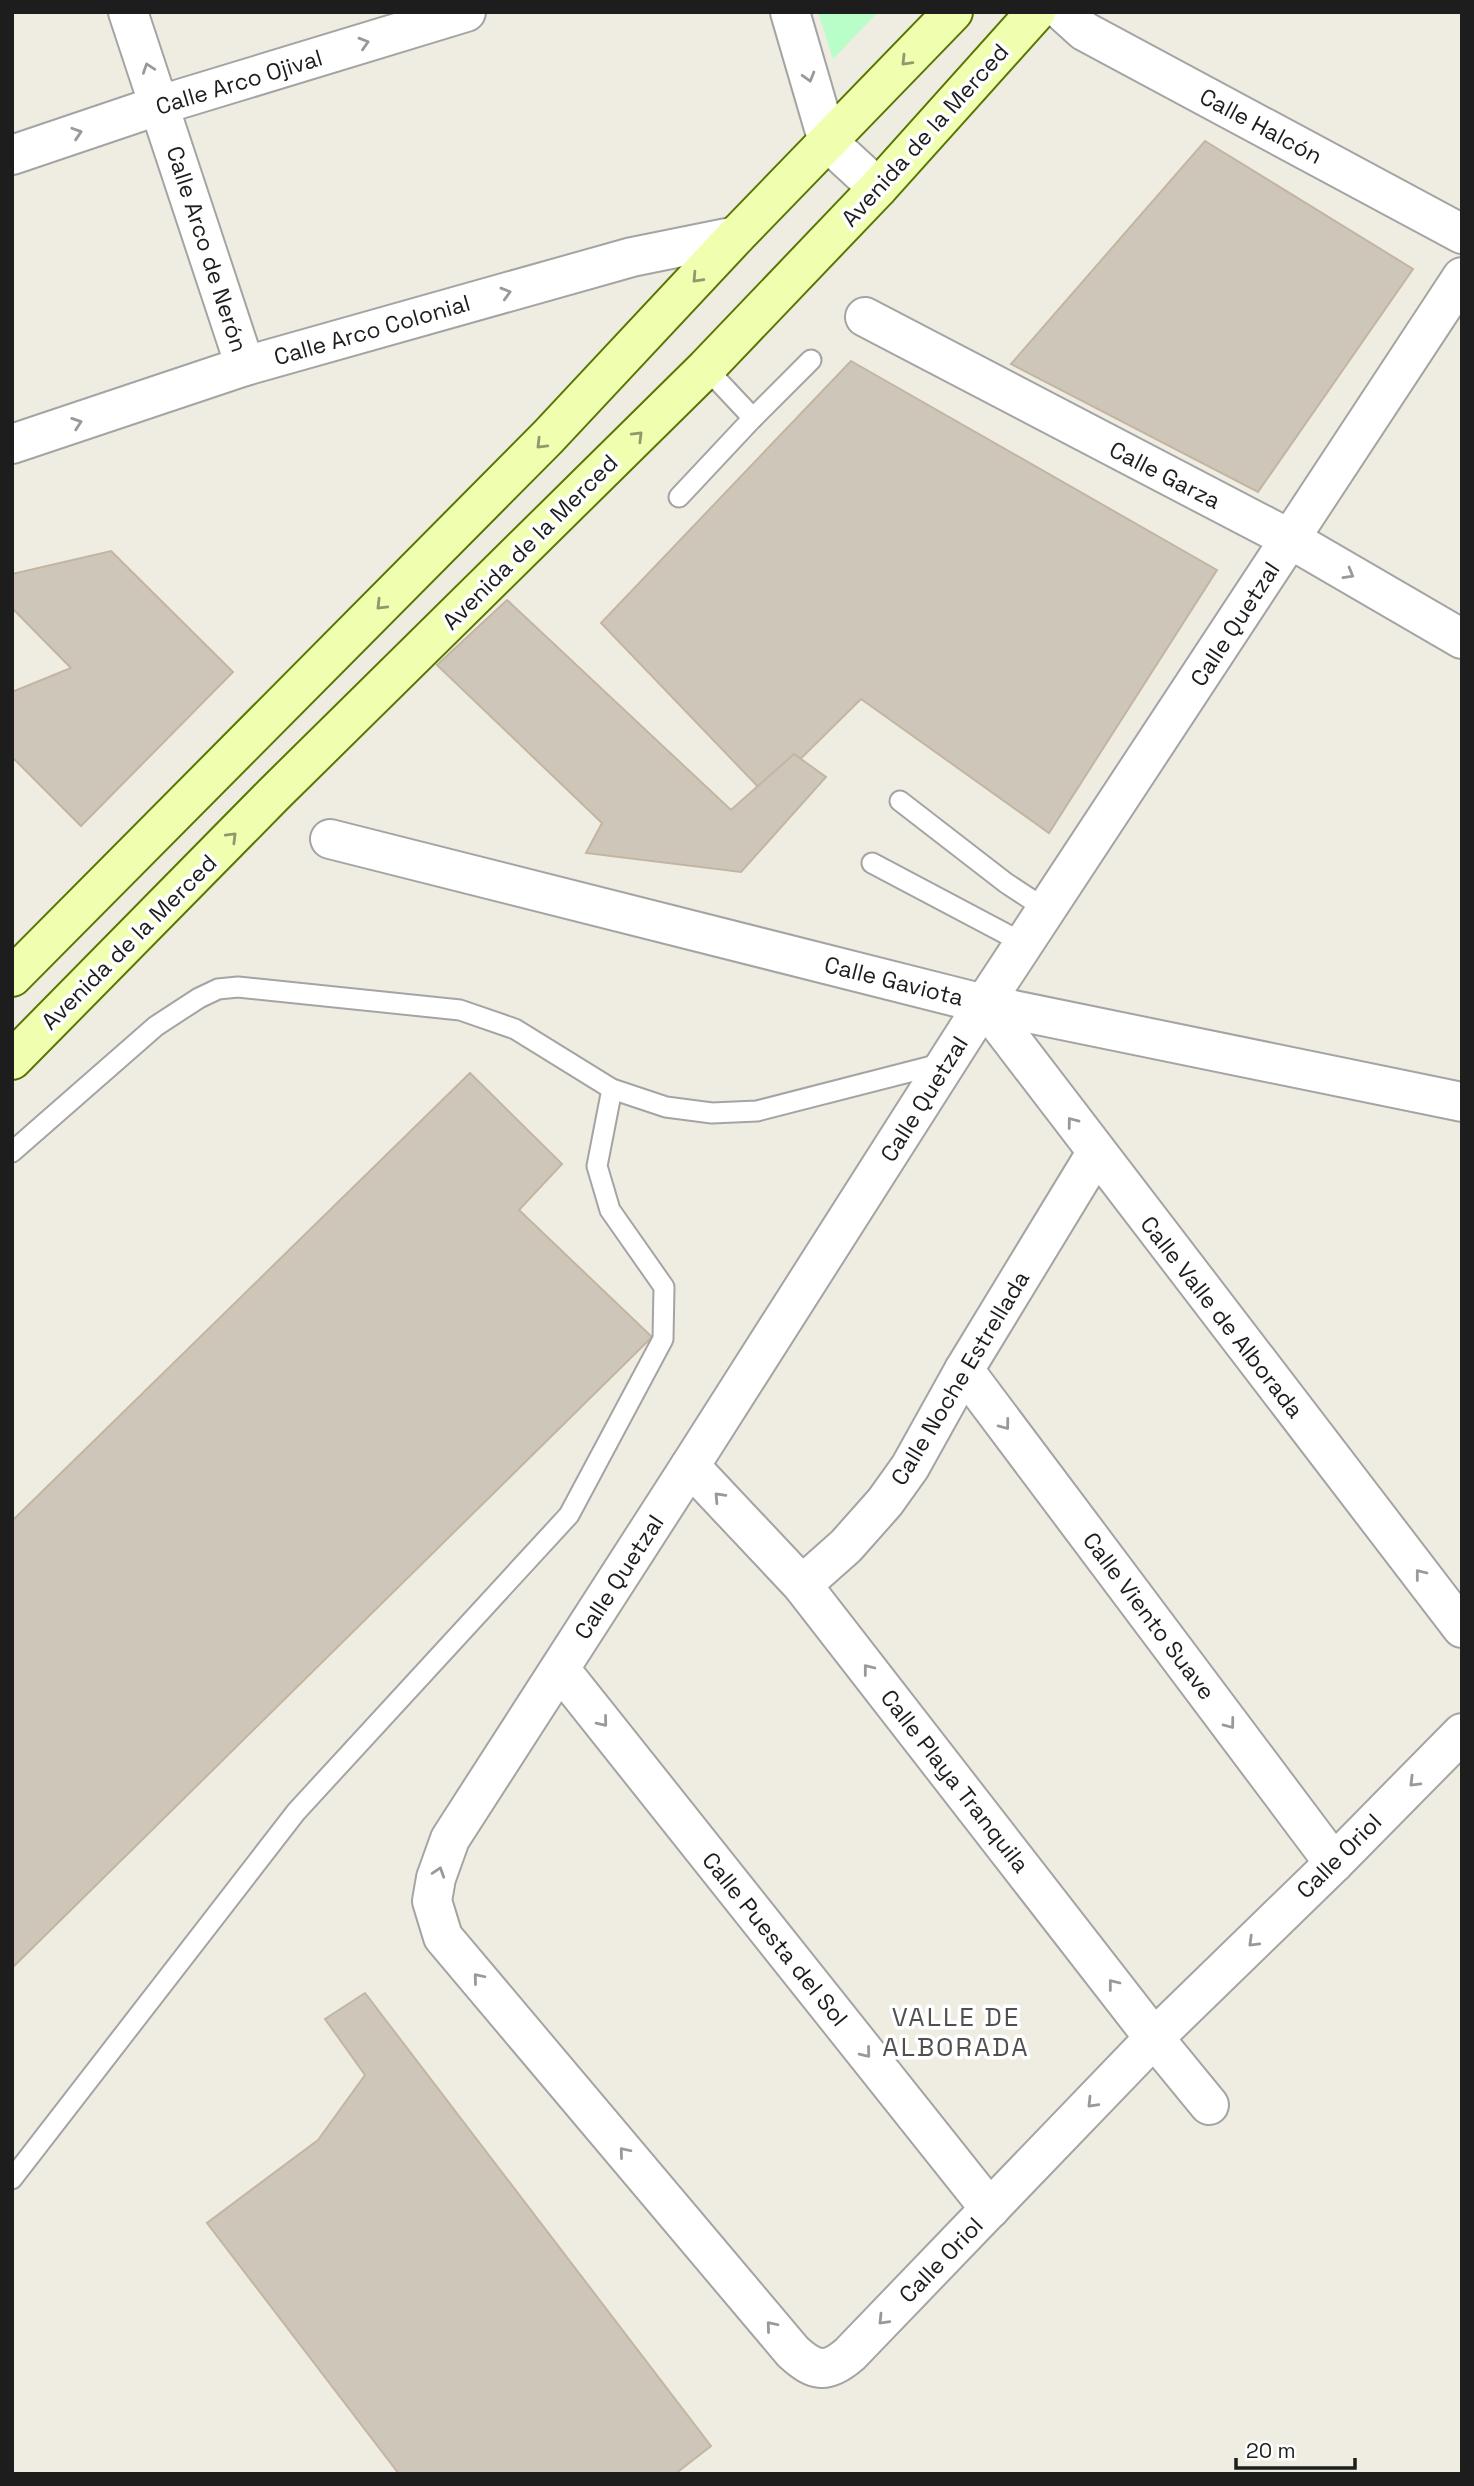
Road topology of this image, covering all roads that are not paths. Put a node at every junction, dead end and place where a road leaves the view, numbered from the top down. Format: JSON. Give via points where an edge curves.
{"nodes":[{"id":1,"x":128,"y":12,"type":"edge"},
{"id":2,"x":466,"y":12,"type":"edge"},
{"id":3,"x":790,"y":12,"type":"edge"},
{"id":4,"x":953,"y":12,"type":"edge"},
{"id":5,"x":1036,"y":12,"type":"edge"},
{"id":6,"x":1063,"y":12,"type":"edge"},
{"id":7,"x":160,"y":105,"type":"junction"},
{"id":8,"x":828,"y":142,"type":"junction"},
{"id":9,"x":12,"y":155,"type":"edge"},
{"id":10,"x":878,"y":188,"type":"junction"},
{"id":11,"x":1462,"y":233,"type":"edge"},
{"id":12,"x":736,"y":236,"type":"junction"},
{"id":13,"x":1462,"y":277,"type":"edge"},
{"id":14,"x":865,"y":317,"type":"dead end"},
{"id":15,"x":811,"y":360,"type":"dead end"},
{"id":16,"x":245,"y":366,"type":"junction"},
{"id":17,"x":706,"y":369,"type":"junction"},
{"id":18,"x":753,"y":418,"type":"junction"},
{"id":19,"x":12,"y":444,"type":"edge"},
{"id":20,"x":679,"y":497,"type":"dead end"},
{"id":21,"x":1290,"y":540,"type":"junction"},
{"id":22,"x":1462,"y":639,"type":"edge"},
{"id":23,"x":900,"y":802,"type":"dead end"},
{"id":24,"x":330,"y":839,"type":"dead end"},
{"id":25,"x":872,"y":863,"type":"dead end"},
{"id":26,"x":1047,"y":909,"type":"junction"},
{"id":27,"x":1025,"y":944,"type":"junction"},
{"id":28,"x":12,"y":977,"type":"edge"},
{"id":29,"x":984,"y":1004,"type":"junction"},
{"id":30,"x":12,"y":1060,"type":"edge"},
{"id":31,"x":948,"y":1062,"type":"junction"},
{"id":32,"x":612,"y":1089,"type":"junction"},
{"id":33,"x":1462,"y":1102,"type":"edge"},
{"id":34,"x":12,"y":1152,"type":"edge"},
{"id":35,"x":1096,"y":1153,"type":"junction"},
{"id":36,"x":964,"y":1370,"type":"junction"},
{"id":37,"x":690,"y":1466,"type":"junction"},
{"id":38,"x":802,"y":1585,"type":"junction"},
{"id":39,"x":1462,"y":1628,"type":"edge"},
{"id":40,"x":560,"y":1669,"type":"junction"},
{"id":41,"x":1462,"y":1733,"type":"edge"},
{"id":42,"x":1334,"y":1863,"type":"junction"},
{"id":43,"x":443,"y":1937,"type":"joint"},
{"id":44,"x":1154,"y":2038,"type":"junction"},
{"id":45,"x":1209,"y":2105,"type":"dead end"},
{"id":46,"x":12,"y":2179,"type":"edge"},
{"id":47,"x":990,"y":2209,"type":"junction"}],
"edges":[{"from":7,"to":1,"type":"street","name":"Calle Arco de Nerón","one_way":true},
{"from":7,"to":2,"type":"street","name":"Calle Arco Ojival","one_way":true},
{"from":3,"to":8,"type":"street","one_way":true},
{"from":4,"to":8,"type":"street","one_way":true},
{"from":5,"to":10,"type":"street","name":"Avenida de la Merced"},
{"from":6,"to":11,"type":"street","name":"Calle Halcón","via":[[1084,31]]},
{"from":9,"to":7,"type":"street","name":"Calle Arco Ojival","one_way":true},
{"from":7,"to":16,"type":"street","name":"Calle Arco de Nerón"},
{"from":8,"to":10,"type":"street"},
{"from":8,"to":12,"type":"street"},
{"from":10,"to":17,"type":"street","name":"Avenida de la Merced"},
{"from":16,"to":12,"type":"street","name":"Calle Arco Colonial","one_way":true,"via":[[632,257]]},
{"from":12,"to":28,"type":"street","one_way":true,"via":[[548,437]]},
{"from":13,"to":21,"type":"street","name":"Calle Quetzal"},
{"from":14,"to":21,"type":"street","name":"Calle Garza"},
{"from":15,"to":18,"type":"lane"},
{"from":19,"to":16,"type":"street","name":"Calle Arco Colonial","one_way":true},
{"from":17,"to":18,"type":"lane"},
{"from":30,"to":17,"type":"street","name":"Avenida de la Merced","one_way":true},
{"from":18,"to":20,"type":"lane"},
{"from":21,"to":22,"type":"street","name":"Calle Garza","one_way":true},
{"from":21,"to":26,"type":"street","name":"Calle Quetzal"},
{"from":23,"to":26,"type":"lane"},
{"from":24,"to":29,"type":"street","name":"Calle Gaviota"},
{"from":25,"to":27,"type":"lane"},
{"from":26,"to":27,"type":"street","name":"Calle Quetzal"},
{"from":27,"to":29,"type":"street","name":"Calle Quetzal"},
{"from":29,"to":31,"type":"street","name":"Calle Quetzal"},
{"from":29,"to":33,"type":"street","name":"Calle Gaviota"},
{"from":35,"to":29,"type":"street","name":"Calle Valle de Alborada","one_way":true},
{"from":31,"to":32,"type":"lane","via":[[757,1111],[712,1113],[666,1107]]},
{"from":31,"to":37,"type":"street","name":"Calle Quetzal"},
{"from":32,"to":34,"type":"lane","via":[[514,1029],[460,1010],[238,987],[218,989],[156,1026]]},
{"from":32,"to":46,"type":"lane","via":[[597,1166],[610,1210],[664,1287],[663,1339],[569,1516],[296,1812]]},
{"from":35,"to":36,"type":"street","name":"Calle Noche Estrellada"},
{"from":39,"to":35,"type":"street","name":"Calle Valle de Alborada","one_way":true},
{"from":36,"to":38,"type":"street","name":"Calle Noche Estrellada","via":[[885,1502],[846,1546]]},
{"from":36,"to":42,"type":"street","name":"Calle Viento Suave","one_way":true},
{"from":38,"to":37,"type":"street","name":"Calle Playa Tranquila","one_way":true},
{"from":37,"to":40,"type":"street","name":"Calle Quetzal"},
{"from":44,"to":38,"type":"street","name":"Calle Playa Tranquila","one_way":true},
{"from":43,"to":40,"type":"street","name":"Calle Quetzal","one_way":true,"via":[[432,1901],[450,1839]]},
{"from":40,"to":47,"type":"street","name":"Calle Puesta del Sol","one_way":true},
{"from":41,"to":42,"type":"street","name":"Calle Oriol","one_way":true},
{"from":42,"to":44,"type":"street","name":"Calle Oriol","one_way":true},
{"from":47,"to":43,"type":"street","name":"Calle Oriol","one_way":true,"via":[[838,2364],[821,2370],[806,2364]]},
{"from":44,"to":45,"type":"street","name":"Calle Playa Tranquila"},
{"from":44,"to":47,"type":"street","name":"Calle Oriol","one_way":true}]}
